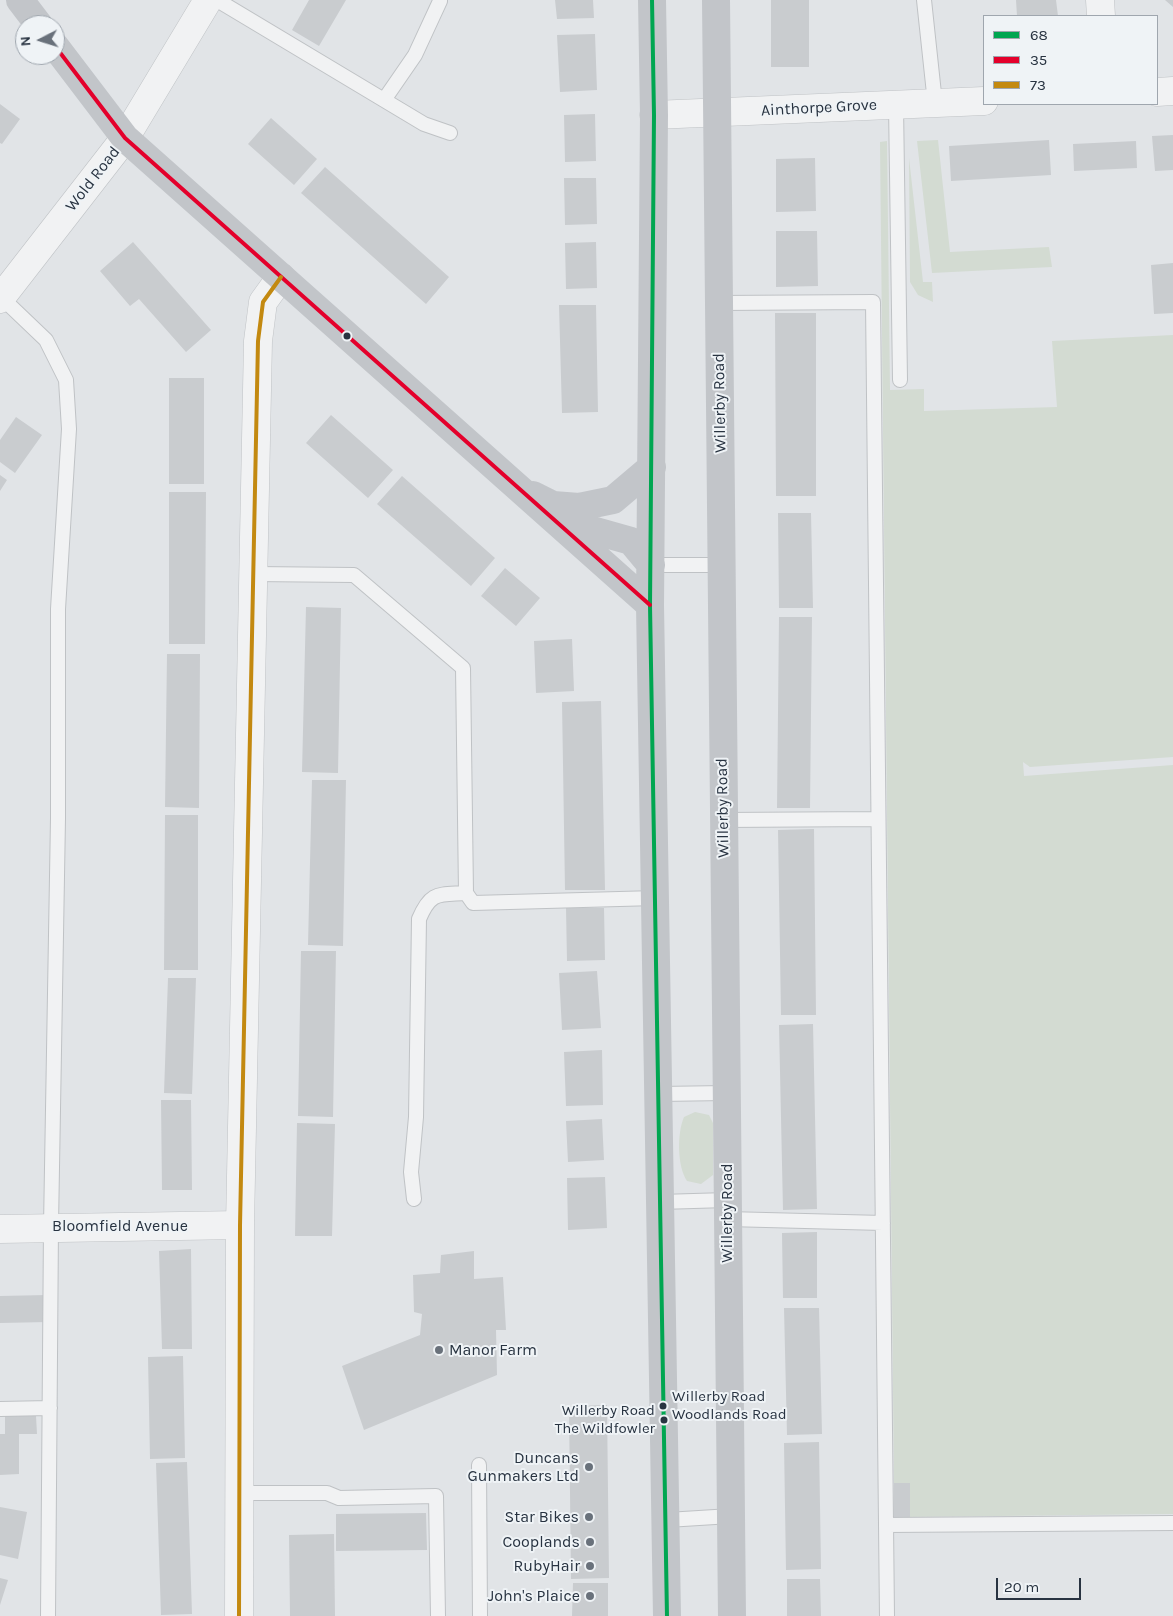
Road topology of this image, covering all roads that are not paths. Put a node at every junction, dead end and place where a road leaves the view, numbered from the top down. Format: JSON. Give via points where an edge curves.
{"nodes":[{"id":1,"x":20,"y":0,"type":"edge"},
{"id":2,"x":208,"y":0,"type":"edge"},
{"id":3,"x":217,"y":0,"type":"edge"},
{"id":4,"x":652,"y":0,"type":"edge"},
{"id":5,"x":716,"y":0,"type":"edge"},
{"id":6,"x":924,"y":0,"type":"edge"},
{"id":7,"x":1100,"y":0,"type":"edge"},
{"id":8,"x":440,"y":1,"type":"dead end"},
{"id":9,"x":31,"y":15,"type":"edge"},
{"id":10,"x":1101,"y":15,"type":"edge"},
{"id":11,"x":65,"y":59,"type":"edge"},
{"id":12,"x":1173,"y":91,"type":"edge"},
{"id":13,"x":1158,"y":92,"type":"edge"},
{"id":14,"x":384,"y":100,"type":"junction"},
{"id":15,"x":983,"y":101,"type":"edge"},
{"id":16,"x":935,"y":103,"type":"junction"},
{"id":17,"x":896,"y":105,"type":"junction"},
{"id":18,"x":717,"y":114,"type":"junction"},
{"id":19,"x":654,"y":115,"type":"junction"},
{"id":20,"x":450,"y":133,"type":"dead end"},
{"id":21,"x":125,"y":138,"type":"junction"},
{"id":22,"x":280,"y":277,"type":"junction"},
{"id":23,"x":1,"y":298,"type":"edge"},
{"id":24,"x":719,"y":303,"type":"junction"},
{"id":25,"x":900,"y":380,"type":"dead end"},
{"id":26,"x":652,"y":467,"type":"junction"},
{"id":27,"x":520,"y":488,"type":"junction"},
{"id":28,"x":553,"y":505,"type":"junction"},
{"id":29,"x":651,"y":565,"type":"junction"},
{"id":30,"x":721,"y":565,"type":"junction"},
{"id":31,"x":253,"y":574,"type":"junction"},
{"id":32,"x":650,"y":605,"type":"junction"},
{"id":33,"x":878,"y":818,"type":"junction"},
{"id":34,"x":723,"y":820,"type":"junction"},
{"id":35,"x":466,"y":893,"type":"junction"},
{"id":36,"x":656,"y":898,"type":"junction"},
{"id":37,"x":726,"y":1093,"type":"junction"},
{"id":38,"x":659,"y":1094,"type":"junction"},
{"id":39,"x":414,"y":1199,"type":"dead end"},
{"id":40,"x":660,"y":1202,"type":"junction"},
{"id":41,"x":727,"y":1210,"type":"junction"},
{"id":42,"x":883,"y":1223,"type":"junction"},
{"id":43,"x":240,"y":1225,"type":"junction"},
{"id":44,"x":51,"y":1226,"type":"junction"},
{"id":45,"x":0,"y":1229,"type":"edge"},
{"id":46,"x":50,"y":1408,"type":"junction"},
{"id":47,"x":0,"y":1409,"type":"edge"},
{"id":48,"x":479,"y":1465,"type":"dead end"},
{"id":49,"x":240,"y":1493,"type":"junction"},
{"id":50,"x":731,"y":1516,"type":"junction"},
{"id":51,"x":667,"y":1520,"type":"junction"},
{"id":52,"x":1173,"y":1523,"type":"edge"},
{"id":53,"x":886,"y":1525,"type":"junction"},
{"id":54,"x":48,"y":1616,"type":"edge"},
{"id":55,"x":239,"y":1616,"type":"edge"},
{"id":56,"x":438,"y":1616,"type":"edge"},
{"id":57,"x":480,"y":1616,"type":"edge"},
{"id":58,"x":667,"y":1616,"type":"edge"},
{"id":59,"x":732,"y":1616,"type":"edge"},
{"id":60,"x":887,"y":1616,"type":"edge"}],
"edges":[{"from":1,"to":9,"type":"street"},
{"from":2,"to":21,"type":"street","name":"Wold Road"},
{"from":3,"to":14,"type":"lane"},
{"from":4,"to":19,"type":"street"},
{"from":5,"to":18,"type":"street","name":"Willerby Road"},
{"from":6,"to":16,"type":"lane"},
{"from":7,"to":10,"type":"street"},
{"from":8,"to":14,"type":"lane","via":[[415,55]]},
{"from":11,"to":21,"type":"street"},
{"from":12,"to":13,"type":"street"},
{"from":14,"to":20,"type":"lane","via":[[424,124]]},
{"from":15,"to":16,"type":"street","name":"Ainthorpe Grove"},
{"from":16,"to":17,"type":"street","name":"Ainthorpe Grove"},
{"from":17,"to":18,"type":"street","name":"Ainthorpe Grove"},
{"from":17,"to":25,"type":"lane"},
{"from":18,"to":19,"type":"street","name":"Ainthorpe Grove"},
{"from":18,"to":24,"type":"street","name":"Willerby Road"},
{"from":19,"to":26,"type":"street"},
{"from":21,"to":22,"type":"street"},
{"from":21,"to":23,"type":"street","name":"Wold Road"},
{"from":22,"to":27,"type":"street"},
{"from":22,"to":31,"type":"street","via":[[263,302],[258,341]]},
{"from":23,"to":44,"type":"lane","via":[[46,340],[66,380],[69,429],[58,609]]},
{"from":24,"to":30,"type":"street","name":"Willerby Road"},
{"from":24,"to":33,"type":"lane","via":[[873,302]]},
{"from":26,"to":28,"type":"street","via":[[613,500],[579,507]]},
{"from":26,"to":29,"type":"street"},
{"from":27,"to":28,"type":"street"},
{"from":27,"to":32,"type":"street"},
{"from":28,"to":29,"type":"street","via":[[592,530],[631,541]]},
{"from":29,"to":30,"type":"lane"},
{"from":29,"to":32,"type":"street"},
{"from":30,"to":34,"type":"street","name":"Willerby Road"},
{"from":31,"to":35,"type":"lane","via":[[354,575],[463,668]]},
{"from":31,"to":43,"type":"street"},
{"from":32,"to":36,"type":"street"},
{"from":33,"to":34,"type":"lane"},
{"from":33,"to":42,"type":"lane"},
{"from":34,"to":37,"type":"street","name":"Willerby Road"},
{"from":35,"to":36,"type":"lane","via":[[473,903]]},
{"from":35,"to":39,"type":"lane","via":[[438,895],[427,901],[419,919],[416,1117],[411,1172]]},
{"from":36,"to":38,"type":"street"},
{"from":37,"to":38,"type":"lane"},
{"from":37,"to":41,"type":"street","name":"Willerby Road"},
{"from":38,"to":40,"type":"street"},
{"from":40,"to":41,"type":"lane"},
{"from":40,"to":51,"type":"street"},
{"from":41,"to":42,"type":"lane"},
{"from":41,"to":50,"type":"street","name":"Willerby Road"},
{"from":42,"to":53,"type":"lane"},
{"from":43,"to":44,"type":"street","name":"Bloomfield Avenue"},
{"from":43,"to":49,"type":"street"},
{"from":44,"to":45,"type":"street","name":"Bloomfield Avenue"},
{"from":44,"to":46,"type":"lane"},
{"from":46,"to":47,"type":"lane"},
{"from":46,"to":54,"type":"lane"},
{"from":48,"to":57,"type":"lane"},
{"from":49,"to":55,"type":"street"},
{"from":49,"to":56,"type":"lane","via":[[328,1493],[339,1498],[436,1496]]},
{"from":50,"to":51,"type":"lane"},
{"from":50,"to":59,"type":"street","name":"Willerby Road"},
{"from":51,"to":58,"type":"street"},
{"from":52,"to":53,"type":"lane"},
{"from":53,"to":60,"type":"lane"}]}
